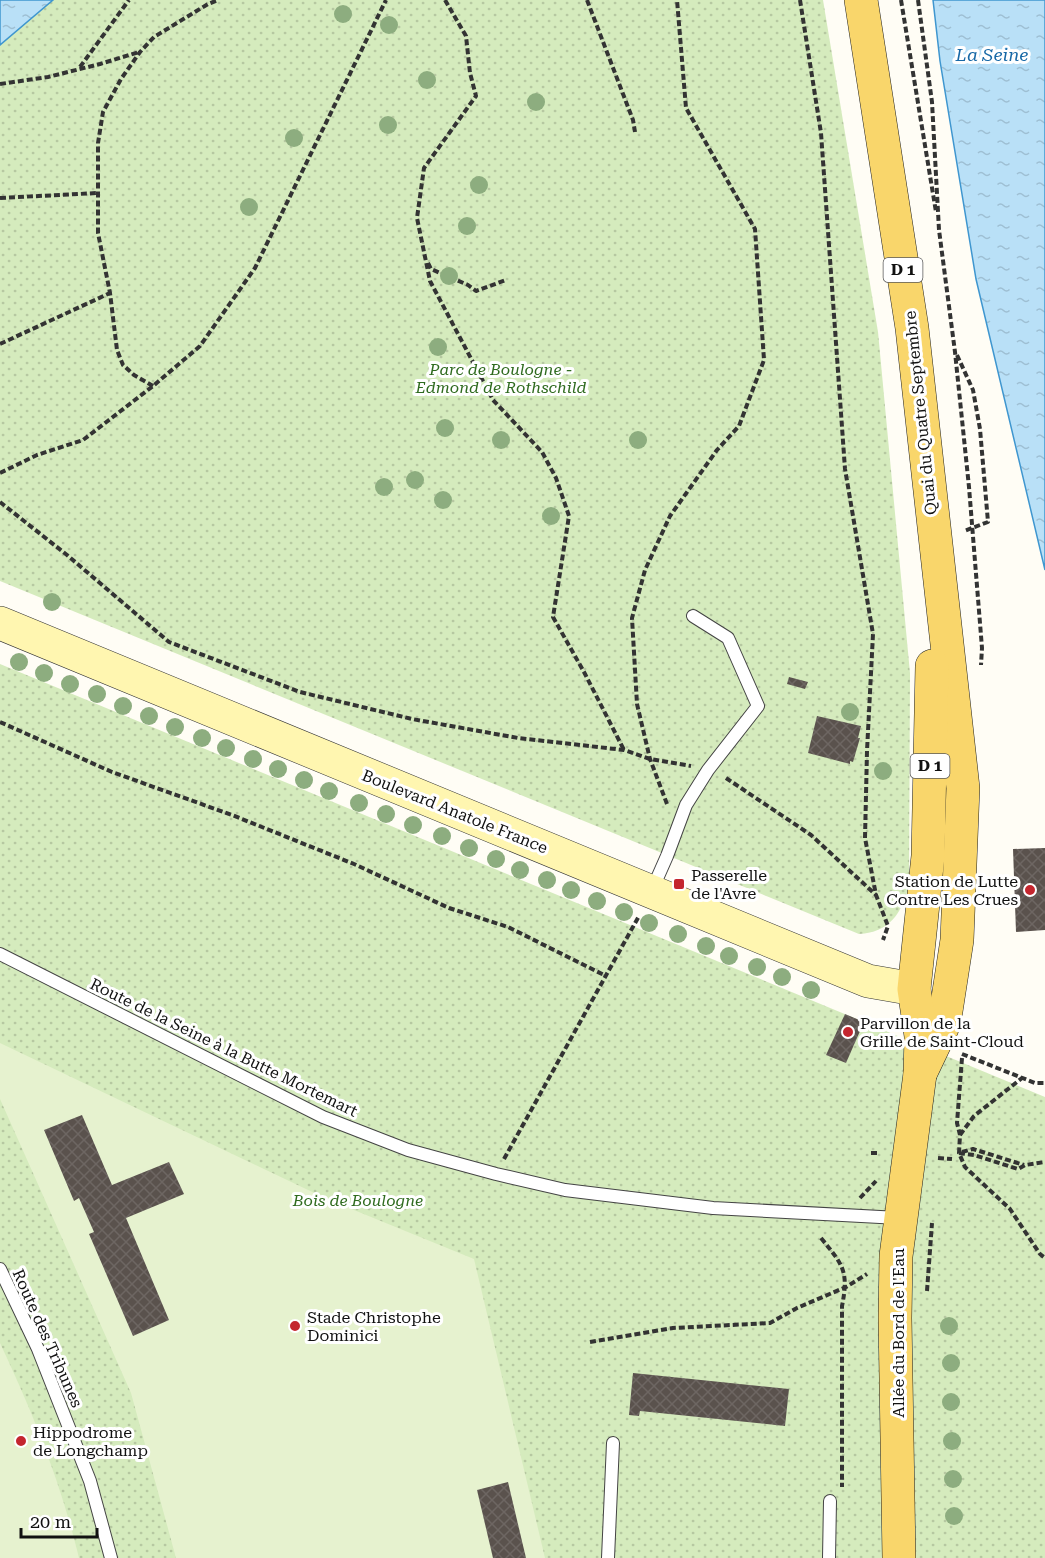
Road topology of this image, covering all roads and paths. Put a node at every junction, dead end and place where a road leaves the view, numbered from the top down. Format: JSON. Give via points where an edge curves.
{"nodes":[{"id":1,"x":129,"y":0,"type":"edge"},
{"id":2,"x":218,"y":0,"type":"edge"},
{"id":3,"x":386,"y":0,"type":"edge"},
{"id":4,"x":445,"y":0,"type":"edge"},
{"id":5,"x":586,"y":0,"type":"edge"},
{"id":6,"x":677,"y":0,"type":"edge"},
{"id":7,"x":800,"y":0,"type":"edge"},
{"id":8,"x":861,"y":0,"type":"edge"},
{"id":9,"x":901,"y":0,"type":"edge"},
{"id":10,"x":918,"y":0,"type":"edge"},
{"id":11,"x":140,"y":52,"type":"junction"},
{"id":12,"x":79,"y":68,"type":"junction"},
{"id":13,"x":0,"y":84,"type":"edge"},
{"id":14,"x":635,"y":132,"type":"dead end"},
{"id":15,"x":98,"y":193,"type":"junction"},
{"id":16,"x":0,"y":198,"type":"edge"},
{"id":17,"x":939,"y":230,"type":"junction"},
{"id":18,"x":426,"y":260,"type":"junction"},
{"id":19,"x":507,"y":280,"type":"dead end"},
{"id":20,"x":110,"y":293,"type":"junction"},
{"id":21,"x":0,"y":344,"type":"edge"},
{"id":22,"x":153,"y":386,"type":"junction"},
{"id":23,"x":0,"y":473,"type":"edge"},
{"id":24,"x":0,"y":502,"type":"edge"},
{"id":25,"x":935,"y":541,"type":"junction"},
{"id":26,"x":693,"y":616,"type":"dead end"},
{"id":27,"x":0,"y":623,"type":"edge"},
{"id":28,"x":0,"y":722,"type":"edge"},
{"id":29,"x":624,"y":750,"type":"junction"},
{"id":30,"x":650,"y":759,"type":"junction"},
{"id":31,"x":708,"y":770,"type":"junction"},
{"id":32,"x":677,"y":829,"type":"junction"},
{"id":33,"x":651,"y":891,"type":"junction"},
{"id":34,"x":876,"y":895,"type":"junction"},
{"id":35,"x":883,"y":940,"type":"dead end"},
{"id":36,"x":957,"y":940,"type":"junction"},
{"id":37,"x":0,"y":954,"type":"edge"},
{"id":38,"x":606,"y":976,"type":"junction"},
{"id":39,"x":914,"y":989,"type":"junction"},
{"id":40,"x":920,"y":1074,"type":"junction"},
{"id":41,"x":1025,"y":1079,"type":"junction"},
{"id":42,"x":1045,"y":1083,"type":"edge"},
{"id":43,"x":960,"y":1135,"type":"junction"},
{"id":44,"x":959,"y":1153,"type":"junction"},
{"id":45,"x":1045,"y":1162,"type":"edge"},
{"id":46,"x":496,"y":1174,"type":"junction"},
{"id":47,"x":901,"y":1218,"type":"junction"},
{"id":48,"x":821,"y":1238,"type":"dead end"},
{"id":49,"x":897,"y":1256,"type":"junction"},
{"id":50,"x":1045,"y":1258,"type":"edge"},
{"id":51,"x":0,"y":1269,"type":"edge"},
{"id":52,"x":846,"y":1287,"type":"junction"},
{"id":53,"x":590,"y":1342,"type":"dead end"},
{"id":54,"x":613,"y":1443,"type":"dead end"},
{"id":55,"x":842,"y":1488,"type":"dead end"},
{"id":56,"x":830,"y":1501,"type":"dead end"},
{"id":57,"x":111,"y":1558,"type":"edge"},
{"id":58,"x":608,"y":1558,"type":"edge"},
{"id":59,"x":829,"y":1558,"type":"edge"},
{"id":60,"x":899,"y":1558,"type":"edge"}],
"edges":[{"from":1,"to":12,"type":"path"},
{"from":2,"to":11,"type":"path","via":[[154,37]]},
{"from":3,"to":22,"type":"path","via":[[255,268],[200,346]]},
{"from":4,"to":18,"type":"path","via":[[466,36],[476,96],[424,168],[417,218]]},
{"from":5,"to":14,"type":"path"},
{"from":6,"to":30,"type":"path","via":[[686,108],[755,229],[764,360],[739,426],[670,516],[645,570],[632,618],[637,704]]},
{"from":7,"to":34,"type":"path","via":[[821,133],[845,469],[873,634],[866,838]]},
{"from":8,"to":25,"type":"main road","name":"Quai du Quatre Septembre","number":"D 1","via":[[912,328]]},
{"from":9,"to":17,"type":"path"},
{"from":10,"to":17,"type":"path","via":[[932,102]]},
{"from":11,"to":12,"type":"path"},
{"from":11,"to":15,"type":"path","via":[[103,112],[98,143]]},
{"from":12,"to":13,"type":"path"},
{"from":15,"to":16,"type":"path"},
{"from":15,"to":20,"type":"path","via":[[98,233]]},
{"from":17,"to":25,"type":"path","via":[[955,352],[973,390],[981,429],[988,522]]},
{"from":18,"to":19,"type":"path","via":[[431,269],[476,291]]},
{"from":18,"to":29,"type":"path","via":[[429,281],[493,400],[542,452],[556,478],[569,516],[552,617]]},
{"from":20,"to":21,"type":"path"},
{"from":20,"to":22,"type":"path","via":[[117,350],[123,365]]},
{"from":22,"to":23,"type":"path","via":[[83,440],[37,455]]},
{"from":24,"to":29,"type":"path","via":[[168,642],[300,692],[412,719],[518,738]]},
{"from":25,"to":36,"type":"main road","name":"Quai du Quatre Septembre","number":"D 1","via":[[963,788]]},
{"from":25,"to":39,"type":"main road","name":"Quai du Quatre Septembre","number":"D 1","via":[[928,856]]},
{"from":26,"to":31,"type":"lane","via":[[728,638],[758,706]]},
{"from":27,"to":33,"type":"main road","name":"Boulevard Anatole France"},
{"from":28,"to":38,"type":"path","via":[[112,772],[354,864],[449,908],[508,927]]},
{"from":29,"to":30,"type":"path"},
{"from":30,"to":31,"type":"path"},
{"from":30,"to":32,"type":"path"},
{"from":31,"to":32,"type":"lane","via":[[686,805]]},
{"from":31,"to":34,"type":"path","via":[[725,777],[811,835]]},
{"from":32,"to":33,"type":"lane"},
{"from":33,"to":38,"type":"path"},
{"from":33,"to":39,"type":"main road","name":"Boulevard Anatole France","via":[[868,981]]},
{"from":34,"to":35,"type":"path","via":[[888,926]]},
{"from":36,"to":39,"type":"main road"},
{"from":36,"to":40,"type":"main road","name":"Allée du Bord de l'Eau","number":"D 1","via":[[942,1028]]},
{"from":37,"to":46,"type":"lane","name":"Route de la Seine à la Butte Mortemart","via":[[324,1117],[408,1150]]},
{"from":38,"to":46,"type":"path"},
{"from":39,"to":40,"type":"main road","name":"Allée du Bord de l'Eau","via":[[921,1036]]},
{"from":40,"to":47,"type":"main road","name":"Allée du Bord de l'Eau"},
{"from":41,"to":42,"type":"path"},
{"from":41,"to":43,"type":"path","via":[[974,1116]]},
{"from":41,"to":43,"type":"path","via":[[962,1054],[957,1123]]},
{"from":43,"to":44,"type":"path"},
{"from":44,"to":45,"type":"path","via":[[1018,1169]]},
{"from":44,"to":50,"type":"path","via":[[965,1167],[1011,1209]]},
{"from":46,"to":47,"type":"lane","name":"Route de la Seine à la Butte Mortemart","via":[[565,1190],[712,1208]]},
{"from":47,"to":49,"type":"main road","name":"Allée du Bord de l'Eau"},
{"from":48,"to":52,"type":"path","via":[[842,1264]]},
{"from":49,"to":52,"type":"path"},
{"from":49,"to":60,"type":"main road","name":"Allée du Bord de l'Eau"},
{"from":51,"to":57,"type":"lane","name":"Route des Tribunes","via":[[38,1349],[85,1470]]},
{"from":52,"to":53,"type":"path","via":[[770,1323],[673,1328]]},
{"from":52,"to":55,"type":"path","via":[[842,1306]]},
{"from":54,"to":58,"type":"lane"},
{"from":56,"to":59,"type":"lane"}]}
